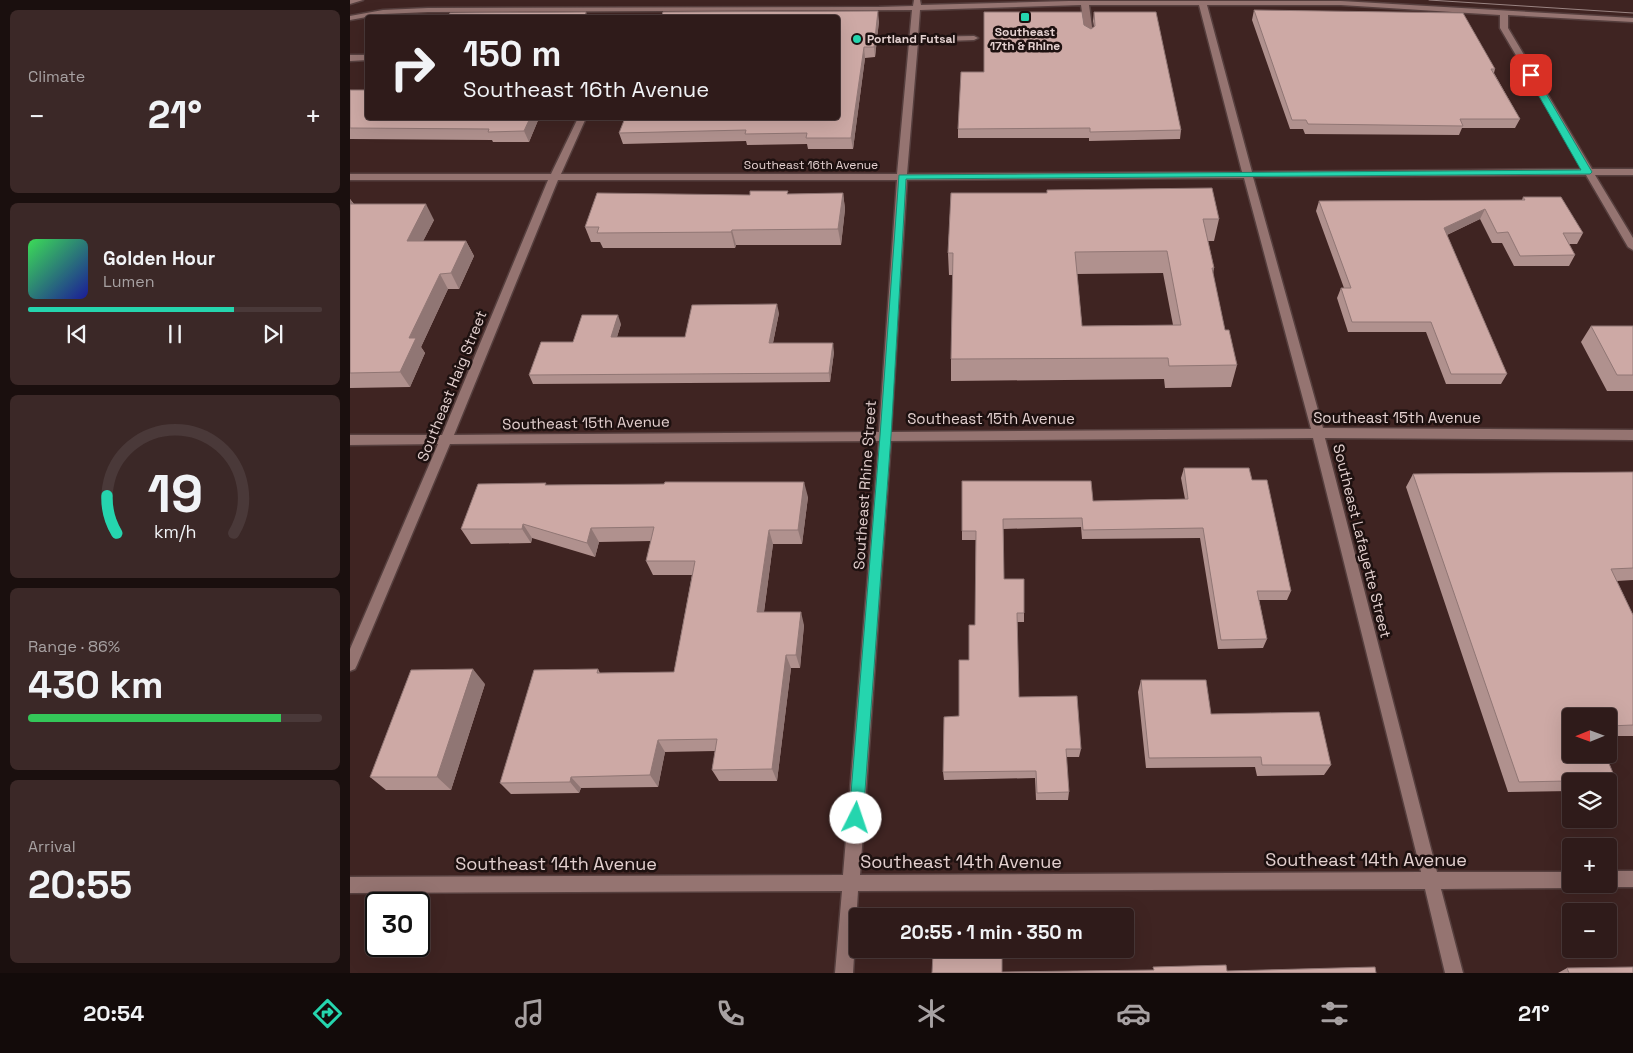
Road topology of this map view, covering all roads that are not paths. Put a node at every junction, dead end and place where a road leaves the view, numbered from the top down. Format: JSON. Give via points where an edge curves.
{"nodes":[{"id":1,"x":359,"y":0,"type":"edge"},
{"id":2,"x":350,"y":2,"type":"edge"},
{"id":3,"x":1085,"y":3,"type":"junction"},
{"id":4,"x":1203,"y":3,"type":"junction"},
{"id":5,"x":917,"y":4,"type":"edge"},
{"id":6,"x":633,"y":8,"type":"junction"},
{"id":7,"x":1504,"y":12,"type":"junction"},
{"id":8,"x":427,"y":14,"type":"edge"},
{"id":9,"x":365,"y":15,"type":"edge"},
{"id":10,"x":367,"y":15,"type":"edge"},
{"id":11,"x":630,"y":15,"type":"edge"},
{"id":12,"x":350,"y":18,"type":"edge"},
{"id":13,"x":1633,"y":20,"type":"edge"},
{"id":14,"x":1089,"y":34,"type":"edge"},
{"id":15,"x":974,"y":38,"type":"dead end"},
{"id":16,"x":914,"y":40,"type":"junction"},
{"id":17,"x":365,"y":57,"type":"edge"},
{"id":18,"x":350,"y":58,"type":"edge"},
{"id":19,"x":581,"y":120,"type":"edge"},
{"id":20,"x":1587,"y":172,"type":"junction"},
{"id":21,"x":1633,"y":172,"type":"edge"},
{"id":22,"x":1249,"y":176,"type":"junction"},
{"id":23,"x":350,"y":177,"type":"edge"},
{"id":24,"x":902,"y":177,"type":"junction"},
{"id":25,"x":554,"y":178,"type":"junction"},
{"id":26,"x":1633,"y":248,"type":"edge"},
{"id":27,"x":1318,"y":434,"type":"junction"},
{"id":28,"x":1633,"y":435,"type":"edge"},
{"id":29,"x":885,"y":436,"type":"junction"},
{"id":30,"x":350,"y":440,"type":"edge"},
{"id":31,"x":446,"y":440,"type":"junction"},
{"id":32,"x":350,"y":665,"type":"edge"},
{"id":33,"x":1617,"y":879,"type":"edge"},
{"id":34,"x":1633,"y":879,"type":"edge"},
{"id":35,"x":1430,"y":880,"type":"junction"},
{"id":36,"x":1562,"y":880,"type":"edge"},
{"id":37,"x":851,"y":882,"type":"junction"},
{"id":38,"x":350,"y":885,"type":"edge"},
{"id":39,"x":844,"y":973,"type":"edge"},
{"id":40,"x":1454,"y":973,"type":"edge"}],
"edges":[{"from":1,"to":2,"type":"street"},
{"from":3,"to":4,"type":"street"},
{"from":3,"to":5,"type":"street"},
{"from":3,"to":14,"type":"street"},
{"from":4,"to":7,"type":"street","via":[[1375,4]]},
{"from":4,"to":22,"type":"street","name":"Southeast Lafayette Street"},
{"from":5,"to":6,"type":"street"},
{"from":5,"to":16,"type":"street","name":"Southeast Rhine Street"},
{"from":6,"to":8,"type":"street"},
{"from":6,"to":11,"type":"street"},
{"from":7,"to":13,"type":"street"},
{"from":7,"to":20,"type":"street","via":[[1504,28]]},
{"from":8,"to":10,"type":"street","via":[[384,12]]},
{"from":9,"to":12,"type":"street"},
{"from":15,"to":16,"type":"street"},
{"from":16,"to":24,"type":"street","name":"Southeast Rhine Street"},
{"from":17,"to":18,"type":"street"},
{"from":19,"to":25,"type":"street","name":"Southeast Haig Street"},
{"from":20,"to":21,"type":"street","name":"Southeast 16th Avenue"},
{"from":20,"to":22,"type":"street","name":"Southeast 16th Avenue"},
{"from":20,"to":26,"type":"street"},
{"from":22,"to":24,"type":"street","name":"Southeast 16th Avenue"},
{"from":22,"to":27,"type":"street","name":"Southeast Lafayette Street"},
{"from":23,"to":25,"type":"street","name":"Southeast 16th Avenue"},
{"from":24,"to":25,"type":"street","name":"Southeast 16th Avenue"},
{"from":24,"to":29,"type":"street","name":"Southeast Rhine Street"},
{"from":25,"to":31,"type":"street","name":"Southeast Haig Street"},
{"from":27,"to":28,"type":"street","name":"Southeast 15th Avenue"},
{"from":27,"to":29,"type":"street","name":"Southeast 15th Avenue"},
{"from":27,"to":35,"type":"street","name":"Southeast Lafayette Street"},
{"from":29,"to":31,"type":"street","name":"Southeast 15th Avenue"},
{"from":29,"to":37,"type":"street","name":"Southeast Rhine Street"},
{"from":30,"to":31,"type":"street","name":"Southeast 15th Avenue"},
{"from":31,"to":32,"type":"street","name":"Southeast Haig Street"},
{"from":33,"to":34,"type":"street"},
{"from":35,"to":36,"type":"street","name":"Southeast 14th Avenue"},
{"from":35,"to":37,"type":"street","name":"Southeast 14th Avenue"},
{"from":35,"to":40,"type":"street","name":"Southeast Lafayette Street"},
{"from":37,"to":38,"type":"street","name":"Southeast 14th Avenue"},
{"from":37,"to":39,"type":"street","name":"Southeast Rhine Street"}]}
